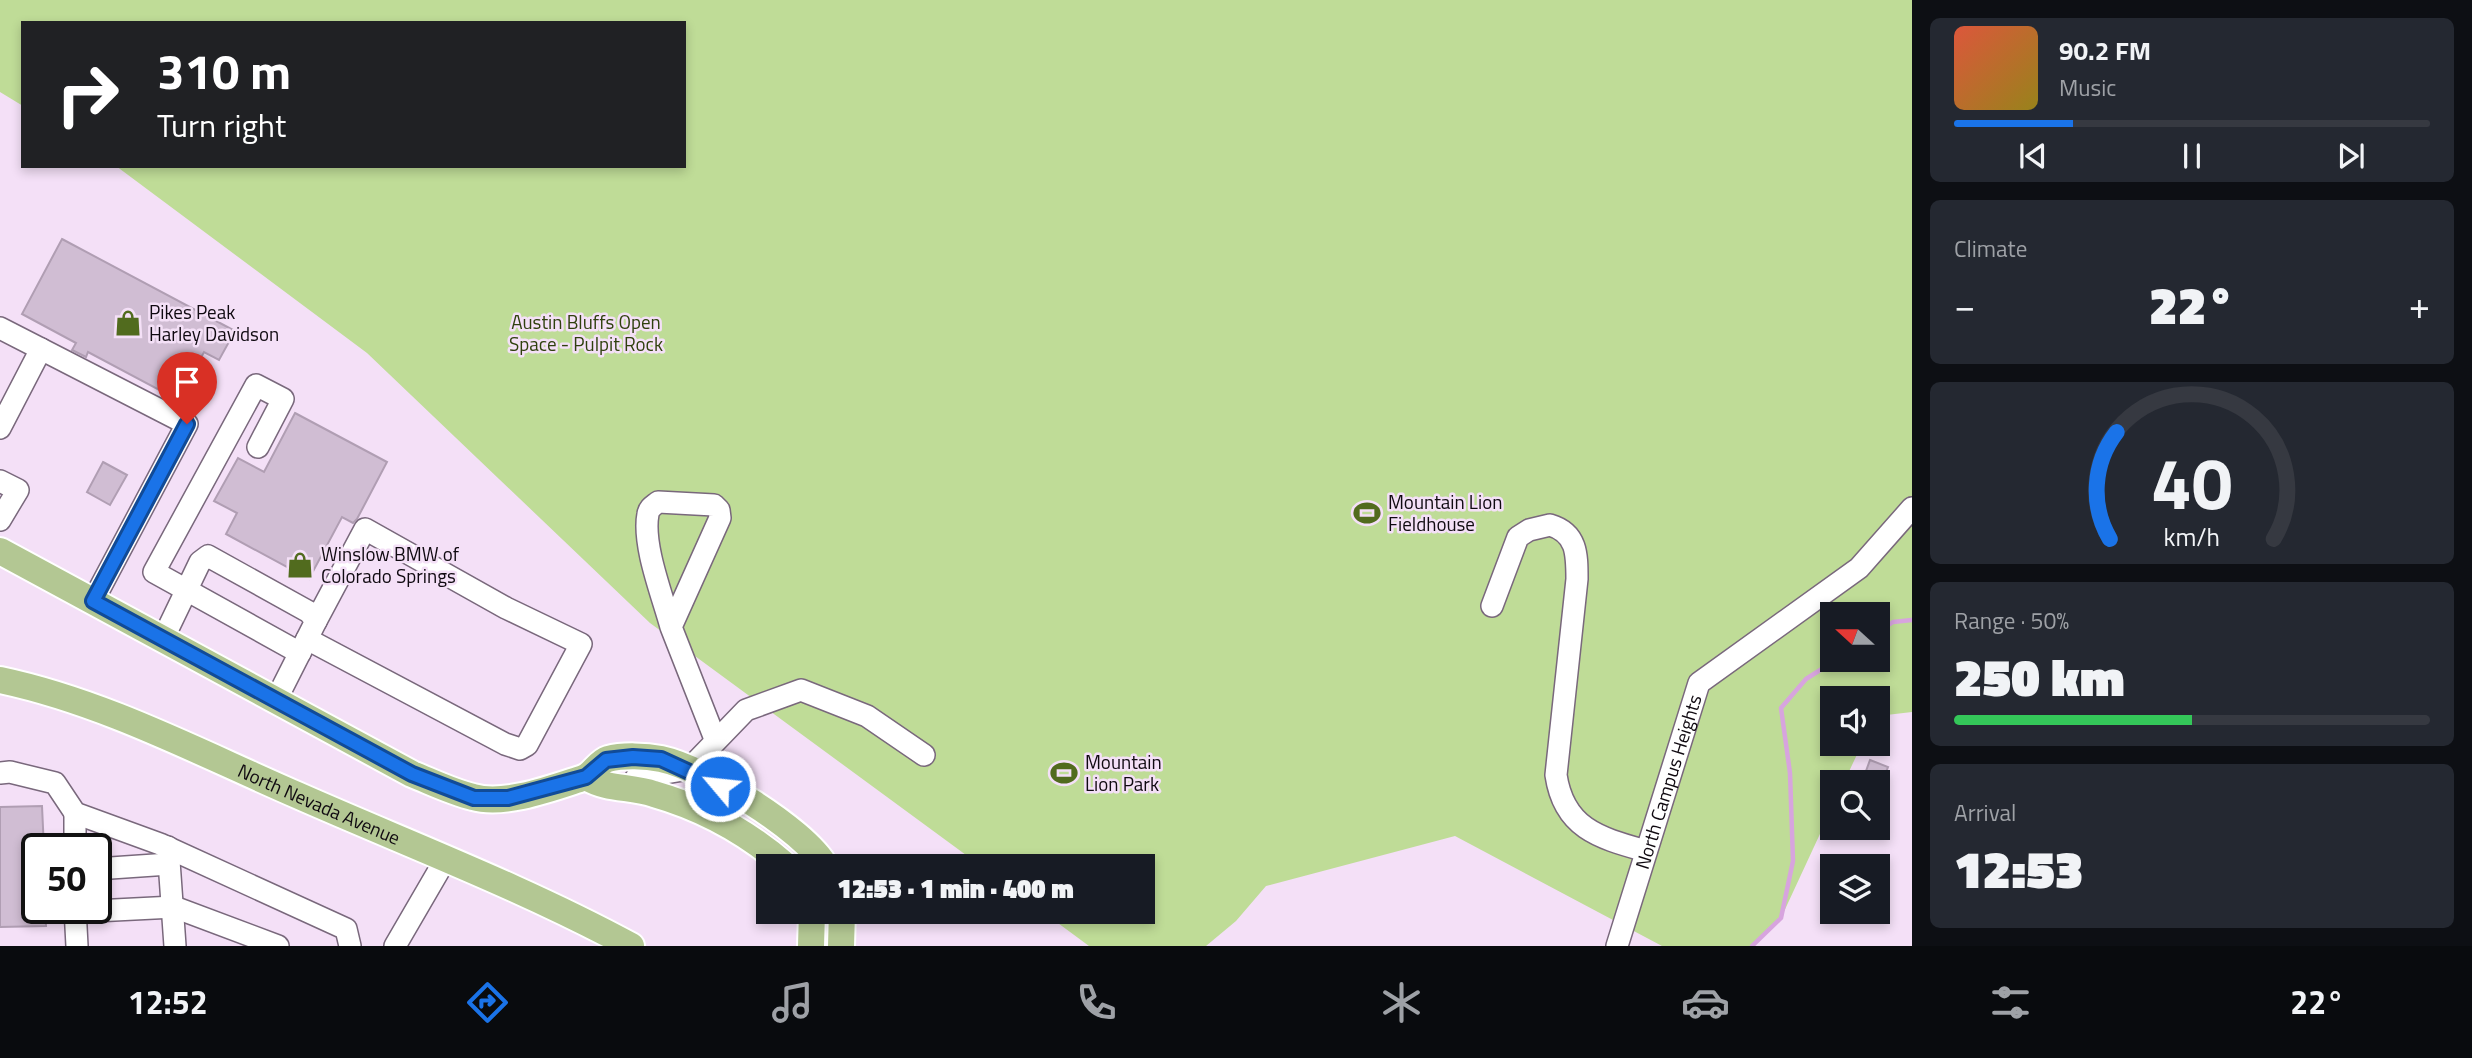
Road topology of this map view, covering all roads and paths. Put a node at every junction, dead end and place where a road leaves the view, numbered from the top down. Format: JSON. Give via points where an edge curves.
{"nodes":[{"id":1,"x":0,"y":328,"type":"edge"},
{"id":2,"x":41,"y":349,"type":"junction"},
{"id":3,"x":0,"y":428,"type":"edge"},
{"id":4,"x":258,"y":447,"type":"dead end"},
{"id":5,"x":0,"y":481,"type":"edge"},
{"id":6,"x":1912,"y":509,"type":"edge"},
{"id":7,"x":0,"y":520,"type":"edge"},
{"id":8,"x":0,"y":551,"type":"edge"},
{"id":9,"x":187,"y":590,"type":"junction"},
{"id":10,"x":93,"y":601,"type":"junction"},
{"id":11,"x":1492,"y":606,"type":"dead end"},
{"id":12,"x":671,"y":627,"type":"junction"},
{"id":13,"x":307,"y":638,"type":"junction"},
{"id":14,"x":163,"y":639,"type":"junction"},
{"id":15,"x":0,"y":680,"type":"edge"},
{"id":16,"x":276,"y":700,"type":"junction"},
{"id":17,"x":715,"y":739,"type":"junction"},
{"id":18,"x":924,"y":755,"type":"dead end"},
{"id":19,"x":689,"y":769,"type":"junction"},
{"id":20,"x":0,"y":773,"type":"edge"},
{"id":21,"x":586,"y":777,"type":"junction"},
{"id":22,"x":631,"y":789,"type":"junction"},
{"id":23,"x":75,"y":813,"type":"junction"},
{"id":24,"x":75,"y":833,"type":"edge"},
{"id":25,"x":1646,"y":851,"type":"junction"},
{"id":26,"x":770,"y":854,"type":"edge"},
{"id":27,"x":815,"y":854,"type":"edge"},
{"id":28,"x":169,"y":856,"type":"junction"},
{"id":29,"x":445,"y":860,"type":"junction"},
{"id":30,"x":112,"y":866,"type":"edge"},
{"id":31,"x":172,"y":907,"type":"junction"},
{"id":32,"x":112,"y":909,"type":"edge"},
{"id":33,"x":76,"y":924,"type":"edge"},
{"id":34,"x":812,"y":924,"type":"edge"},
{"id":35,"x":842,"y":924,"type":"edge"},
{"id":36,"x":77,"y":946,"type":"edge"},
{"id":37,"x":175,"y":946,"type":"edge"},
{"id":38,"x":278,"y":946,"type":"edge"},
{"id":39,"x":350,"y":946,"type":"edge"},
{"id":40,"x":395,"y":946,"type":"edge"},
{"id":41,"x":631,"y":946,"type":"edge"},
{"id":42,"x":811,"y":946,"type":"edge"},
{"id":43,"x":841,"y":946,"type":"edge"},
{"id":44,"x":1617,"y":946,"type":"edge"}],
"edges":[{"from":1,"to":2,"type":"street"},
{"from":2,"to":3,"type":"street"},
{"from":2,"to":10,"type":"street","via":[[187,424]]},
{"from":4,"to":9,"type":"street","via":[[283,399],[256,385],[154,572]]},
{"from":5,"to":7,"type":"street","via":[[19,490]]},
{"from":6,"to":25,"type":"street","name":"North Campus Heights","via":[[1859,568],[1699,683]]},
{"from":8,"to":10,"type":"main road"},
{"from":9,"to":13,"type":"street"},
{"from":9,"to":13,"type":"street","via":[[200,562],[208,556],[309,612]]},
{"from":9,"to":14,"type":"street"},
{"from":10,"to":14,"type":"main road"},
{"from":11,"to":25,"type":"street","via":[[1518,537],[1550,525],[1569,535],[1576,546],[1577,579],[1558,790],[1582,826]]},
{"from":12,"to":12,"type":"street","via":[[720,518],[715,505],[658,502],[650,507],[649,543]]},
{"from":12,"to":17,"type":"street"},
{"from":13,"to":13,"type":"street","via":[[366,529],[506,608],[581,644],[527,745],[520,749]]},
{"from":13,"to":16,"type":"street"},
{"from":14,"to":16,"type":"main road"},
{"from":15,"to":29,"type":"main road","name":"North Nevada Avenue","via":[[113,714]]},
{"from":16,"to":21,"type":"main road","via":[[412,774],[474,798],[508,798]]},
{"from":17,"to":18,"type":"street","via":[[746,710],[801,690],[867,716]]},
{"from":17,"to":19,"type":"street"},
{"from":19,"to":21,"type":"main road","via":[[661,759],[633,757],[606,760]]},
{"from":19,"to":22,"type":"street","via":[[636,778]]},
{"from":19,"to":27,"type":"main road","via":[[772,817],[800,836]]},
{"from":20,"to":23,"type":"street","via":[[55,783]]},
{"from":21,"to":22,"type":"main road","via":[[603,787]]},
{"from":22,"to":26,"type":"main road","via":[[729,823]]},
{"from":23,"to":24,"type":"street"},
{"from":23,"to":28,"type":"street"},
{"from":25,"to":44,"type":"street","name":"North Campus Heights"},
{"from":28,"to":30,"type":"street"},
{"from":28,"to":31,"type":"street"},
{"from":28,"to":39,"type":"street","via":[[346,929]]},
{"from":29,"to":40,"type":"street"},
{"from":29,"to":41,"type":"main road","name":"North Nevada Avenue"},
{"from":31,"to":32,"type":"street"},
{"from":31,"to":37,"type":"street"},
{"from":31,"to":38,"type":"street"},
{"from":33,"to":36,"type":"street"},
{"from":34,"to":42,"type":"main road"},
{"from":35,"to":43,"type":"main road"}]}
